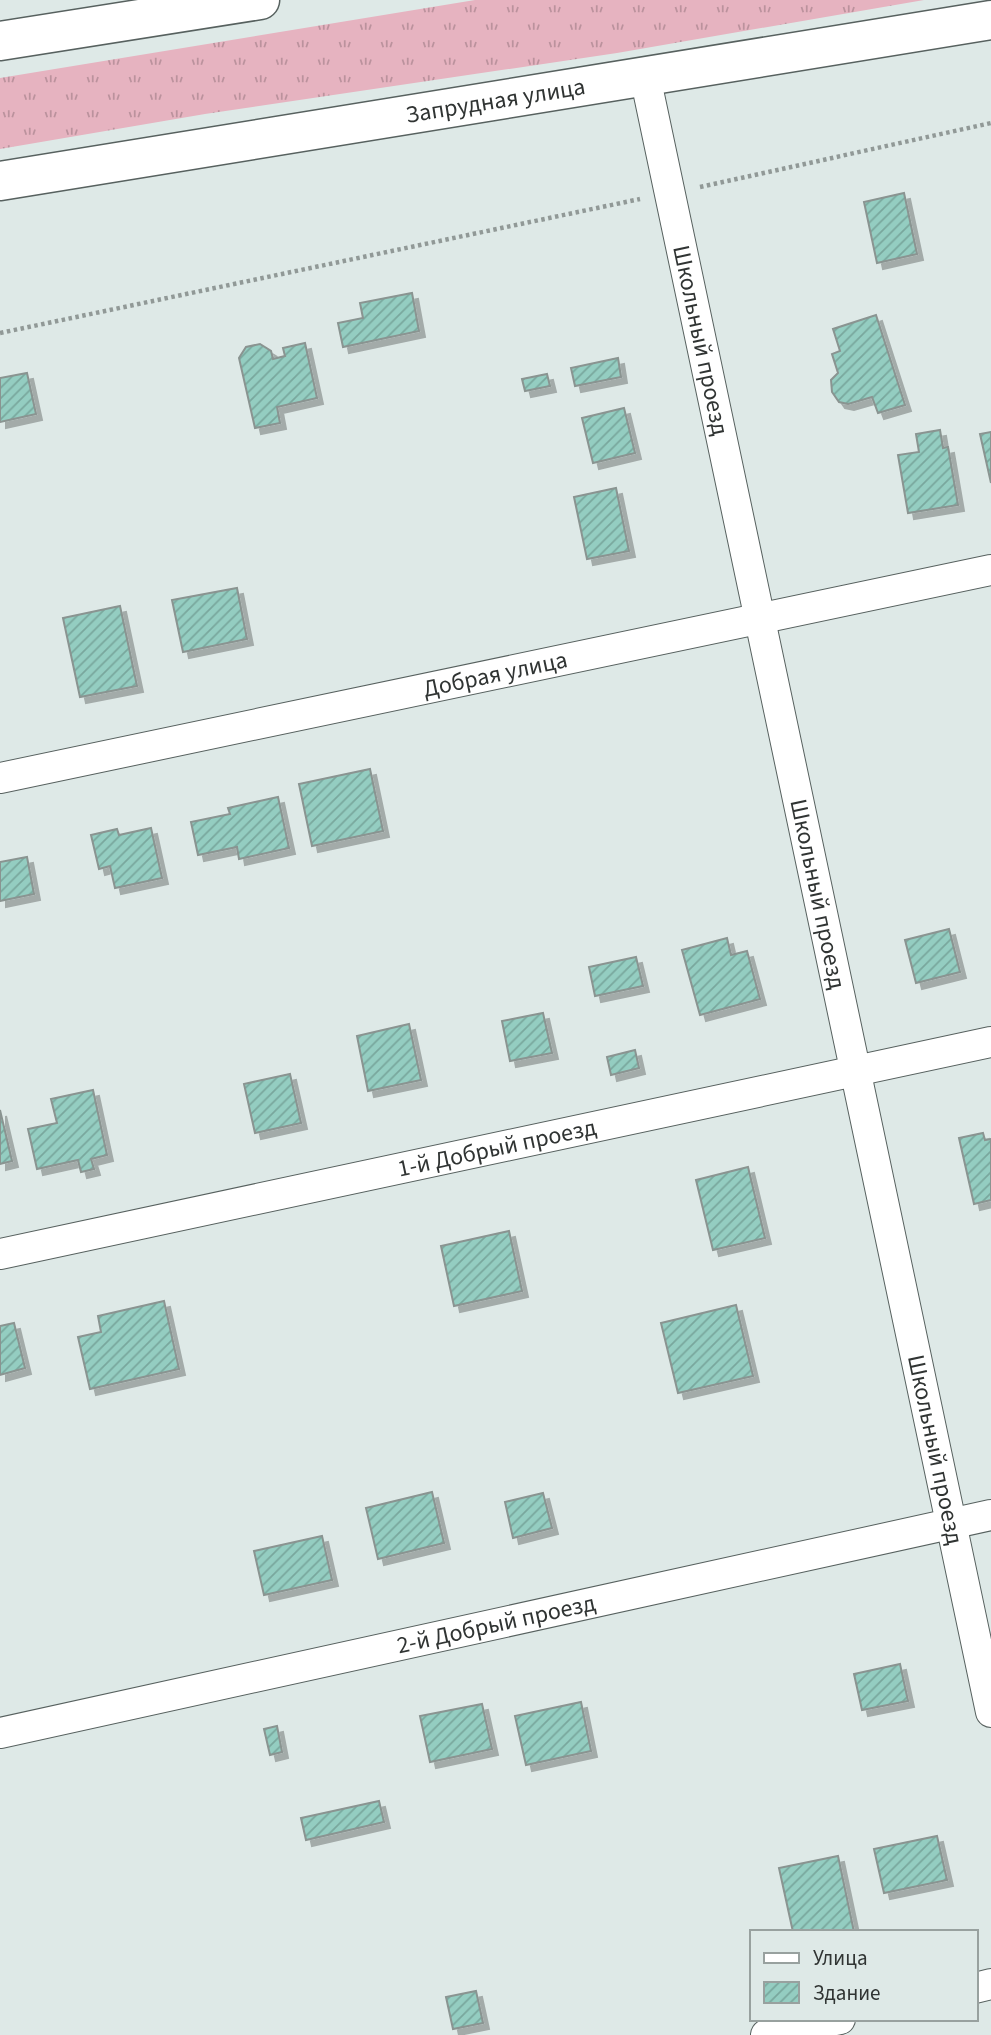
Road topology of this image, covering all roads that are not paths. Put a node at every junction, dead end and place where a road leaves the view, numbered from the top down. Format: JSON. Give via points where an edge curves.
{"nodes":[{"id":1,"x":260,"y":0,"type":"edge"},
{"id":2,"x":137,"y":10,"type":"edge"},
{"id":3,"x":991,"y":20,"type":"edge"},
{"id":4,"x":0,"y":41,"type":"edge"},
{"id":5,"x":645,"y":76,"type":"junction"},
{"id":6,"x":0,"y":181,"type":"edge"},
{"id":7,"x":991,"y":570,"type":"edge"},
{"id":8,"x":760,"y":620,"type":"junction"},
{"id":9,"x":0,"y":778,"type":"edge"},
{"id":10,"x":991,"y":1042,"type":"edge"},
{"id":11,"x":856,"y":1072,"type":"junction"},
{"id":12,"x":0,"y":1255,"type":"edge"},
{"id":13,"x":991,"y":1515,"type":"edge"},
{"id":14,"x":951,"y":1523,"type":"junction"},
{"id":15,"x":991,"y":1712,"type":"edge"},
{"id":16,"x":0,"y":1733,"type":"edge"},
{"id":17,"x":831,"y":2021,"type":"edge"},
{"id":18,"x":765,"y":2035,"type":"edge"}],
"edges":[{"from":1,"to":2,"type":"main road"},
{"from":2,"to":4,"type":"main road"},
{"from":3,"to":5,"type":"main road","name":"Запрудная улица"},
{"from":5,"to":6,"type":"main road","name":"Запрудная улица"},
{"from":5,"to":8,"type":"street","name":"Школьный проезд"},
{"from":7,"to":8,"type":"street","name":"Добрая улица"},
{"from":8,"to":9,"type":"street","name":"Добрая улица"},
{"from":8,"to":11,"type":"street","name":"Школьный проезд"},
{"from":10,"to":11,"type":"street","name":"1-й Добрый проезд"},
{"from":11,"to":12,"type":"street","name":"1-й Добрый проезд"},
{"from":11,"to":14,"type":"street","name":"Школьный проезд"},
{"from":13,"to":14,"type":"street","name":"2-й Добрый проезд"},
{"from":14,"to":15,"type":"street","name":"Школьный проезд"},
{"from":14,"to":16,"type":"street","name":"2-й Добрый проезд"},
{"from":17,"to":18,"type":"street"}]}
